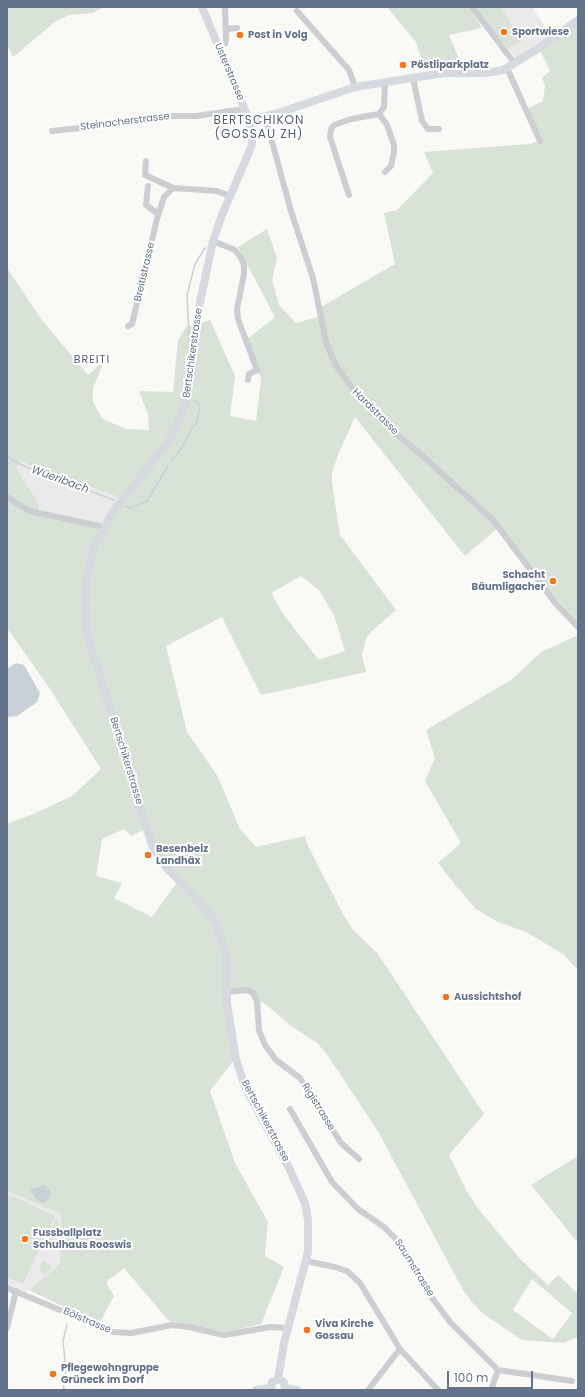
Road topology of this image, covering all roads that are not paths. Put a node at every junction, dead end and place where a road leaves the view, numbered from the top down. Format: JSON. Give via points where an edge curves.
{"nodes":[{"id":1,"x":202,"y":7,"type":"edge"},
{"id":2,"x":225,"y":7,"type":"edge"},
{"id":3,"x":472,"y":7,"type":"edge"},
{"id":4,"x":297,"y":11,"type":"dead end"},
{"id":5,"x":578,"y":20,"type":"edge"},
{"id":6,"x":227,"y":28,"type":"junction"},
{"id":7,"x":237,"y":28,"type":"dead end"},
{"id":8,"x":220,"y":47,"type":"junction"},
{"id":9,"x":515,"y":64,"type":"junction"},
{"id":10,"x":507,"y":68,"type":"junction"},
{"id":11,"x":413,"y":78,"type":"junction"},
{"id":12,"x":385,"y":83,"type":"junction"},
{"id":13,"x":355,"y":87,"type":"junction"},
{"id":14,"x":245,"y":109,"type":"junction"},
{"id":15,"x":379,"y":114,"type":"junction"},
{"id":16,"x":265,"y":116,"type":"junction"},
{"id":17,"x":249,"y":120,"type":"junction"},
{"id":18,"x":440,"y":129,"type":"dead end"},
{"id":19,"x":52,"y":130,"type":"dead end"},
{"id":20,"x":252,"y":139,"type":"joint"},
{"id":21,"x":540,"y":141,"type":"dead end"},
{"id":22,"x":146,"y":161,"type":"dead end"},
{"id":23,"x":385,"y":172,"type":"dead end"},
{"id":24,"x":148,"y":186,"type":"dead end"},
{"id":25,"x":173,"y":188,"type":"junction"},
{"id":26,"x":349,"y":195,"type":"dead end"},
{"id":27,"x":230,"y":196,"type":"junction"},
{"id":28,"x":158,"y":214,"type":"junction"},
{"id":29,"x":213,"y":241,"type":"junction"},
{"id":30,"x":128,"y":326,"type":"dead end"},
{"id":31,"x":248,"y":380,"type":"dead end"},
{"id":32,"x":7,"y":497,"type":"edge"},
{"id":33,"x":104,"y":527,"type":"junction"},
{"id":34,"x":578,"y":627,"type":"edge"},
{"id":35,"x":227,"y":992,"type":"junction"},
{"id":36,"x":290,"y":1110,"type":"dead end"},
{"id":37,"x":359,"y":1159,"type":"dead end"},
{"id":38,"x":306,"y":1261,"type":"junction"},
{"id":39,"x":7,"y":1288,"type":"edge"},
{"id":40,"x":16,"y":1291,"type":"junction"},
{"id":41,"x":7,"y":1328,"type":"edge"},
{"id":42,"x":287,"y":1328,"type":"junction"},
{"id":43,"x":400,"y":1349,"type":"junction"},
{"id":44,"x":498,"y":1370,"type":"junction"},
{"id":45,"x":278,"y":1379,"type":"junction"},
{"id":46,"x":572,"y":1381,"type":"dead end"},
{"id":47,"x":270,"y":1389,"type":"edge"},
{"id":48,"x":286,"y":1389,"type":"edge"},
{"id":49,"x":256,"y":1390,"type":"edge"},
{"id":50,"x":297,"y":1390,"type":"edge"},
{"id":51,"x":368,"y":1390,"type":"edge"},
{"id":52,"x":438,"y":1390,"type":"edge"},
{"id":53,"x":490,"y":1390,"type":"edge"}],
"edges":[{"from":1,"to":8,"type":"street","name":"Usterstrasse"},
{"from":2,"to":6,"type":"street"},
{"from":3,"to":9,"type":"street"},
{"from":4,"to":13,"type":"street","via":[[349,70]]},
{"from":5,"to":9,"type":"street"},
{"from":6,"to":7,"type":"street"},
{"from":6,"to":8,"type":"street","via":[[224,44]]},
{"from":8,"to":14,"type":"street","name":"Usterstrasse"},
{"from":9,"to":10,"type":"street"},
{"from":10,"to":11,"type":"street","via":[[494,72],[444,73]]},
{"from":10,"to":21,"type":"street"},
{"from":11,"to":12,"type":"street"},
{"from":11,"to":18,"type":"street","via":[[422,121],[428,129]]},
{"from":12,"to":13,"type":"street"},
{"from":12,"to":15,"type":"street","via":[[384,107]]},
{"from":13,"to":16,"type":"street"},
{"from":14,"to":17,"type":"street","name":"Usterstrasse"},
{"from":14,"to":19,"type":"street","name":"Steinacherstrasse"},
{"from":15,"to":23,"type":"street","via":[[387,125],[394,145],[394,158]]},
{"from":15,"to":26,"type":"street","via":[[334,125],[331,129],[330,137]]},
{"from":16,"to":17,"type":"street"},
{"from":16,"to":34,"type":"street","name":"Hardstrasse","via":[[291,211],[313,278],[326,342],[335,364],[363,403],[388,428],[493,520],[556,604]]},
{"from":17,"to":20,"type":"street","name":"Usterstrasse"},
{"from":20,"to":27,"type":"street","name":"Bertschikerstrasse","via":[[249,153]]},
{"from":22,"to":25,"type":"street","via":[[145,175]]},
{"from":24,"to":28,"type":"street","via":[[146,205]]},
{"from":25,"to":27,"type":"street","via":[[208,190]]},
{"from":25,"to":28,"type":"street","name":"Breitistrasse","via":[[164,197]]},
{"from":27,"to":29,"type":"street","name":"Bertschikerstrasse"},
{"from":28,"to":30,"type":"street","name":"Breitistrasse","via":[[136,310],[132,324]]},
{"from":29,"to":31,"type":"street","via":[[235,250],[244,265],[236,309],[257,370],[249,374]]},
{"from":29,"to":33,"type":"street","name":"Bertschikerstrasse","via":[[199,307],[191,381],[179,423],[160,454],[123,498]]},
{"from":32,"to":33,"type":"street","via":[[29,511]]},
{"from":33,"to":35,"type":"street","name":"Bertschikerstrasse","via":[[94,549],[85,598],[86,624],[92,650],[152,845],[166,867],[206,909],[216,924],[226,961]]},
{"from":35,"to":37,"type":"street","name":"Rigistrasse","via":[[247,990],[253,994],[257,1001],[259,1030],[265,1045],[276,1060],[300,1078],[341,1143]]},
{"from":35,"to":38,"type":"street","name":"Bertschikerstrasse","via":[[234,1052],[245,1087],[305,1203],[309,1236]]},
{"from":36,"to":44,"type":"street","name":"Saumstrasse","via":[[332,1182],[358,1209],[384,1227],[403,1247],[427,1291],[450,1322]]},
{"from":38,"to":42,"type":"street","name":"Bertschikerstrasse"},
{"from":38,"to":43,"type":"street","via":[[336,1267],[360,1283]]},
{"from":39,"to":40,"type":"street","name":"Bölstrasse"},
{"from":40,"to":41,"type":"street"},
{"from":40,"to":42,"type":"street","name":"Bölstrasse","via":[[113,1332],[131,1333],[172,1325],[224,1336],[270,1327]]},
{"from":42,"to":45,"type":"street","name":"Bertschikerstrasse"},
{"from":43,"to":51,"type":"street"},
{"from":43,"to":52,"type":"street"},
{"from":44,"to":46,"type":"street"},
{"from":44,"to":53,"type":"street"},
{"from":45,"to":47,"type":"street","via":[[272,1382]]},
{"from":45,"to":48,"type":"street","via":[[284,1382]]},
{"from":47,"to":49,"type":"street"},
{"from":48,"to":50,"type":"street"}]}
